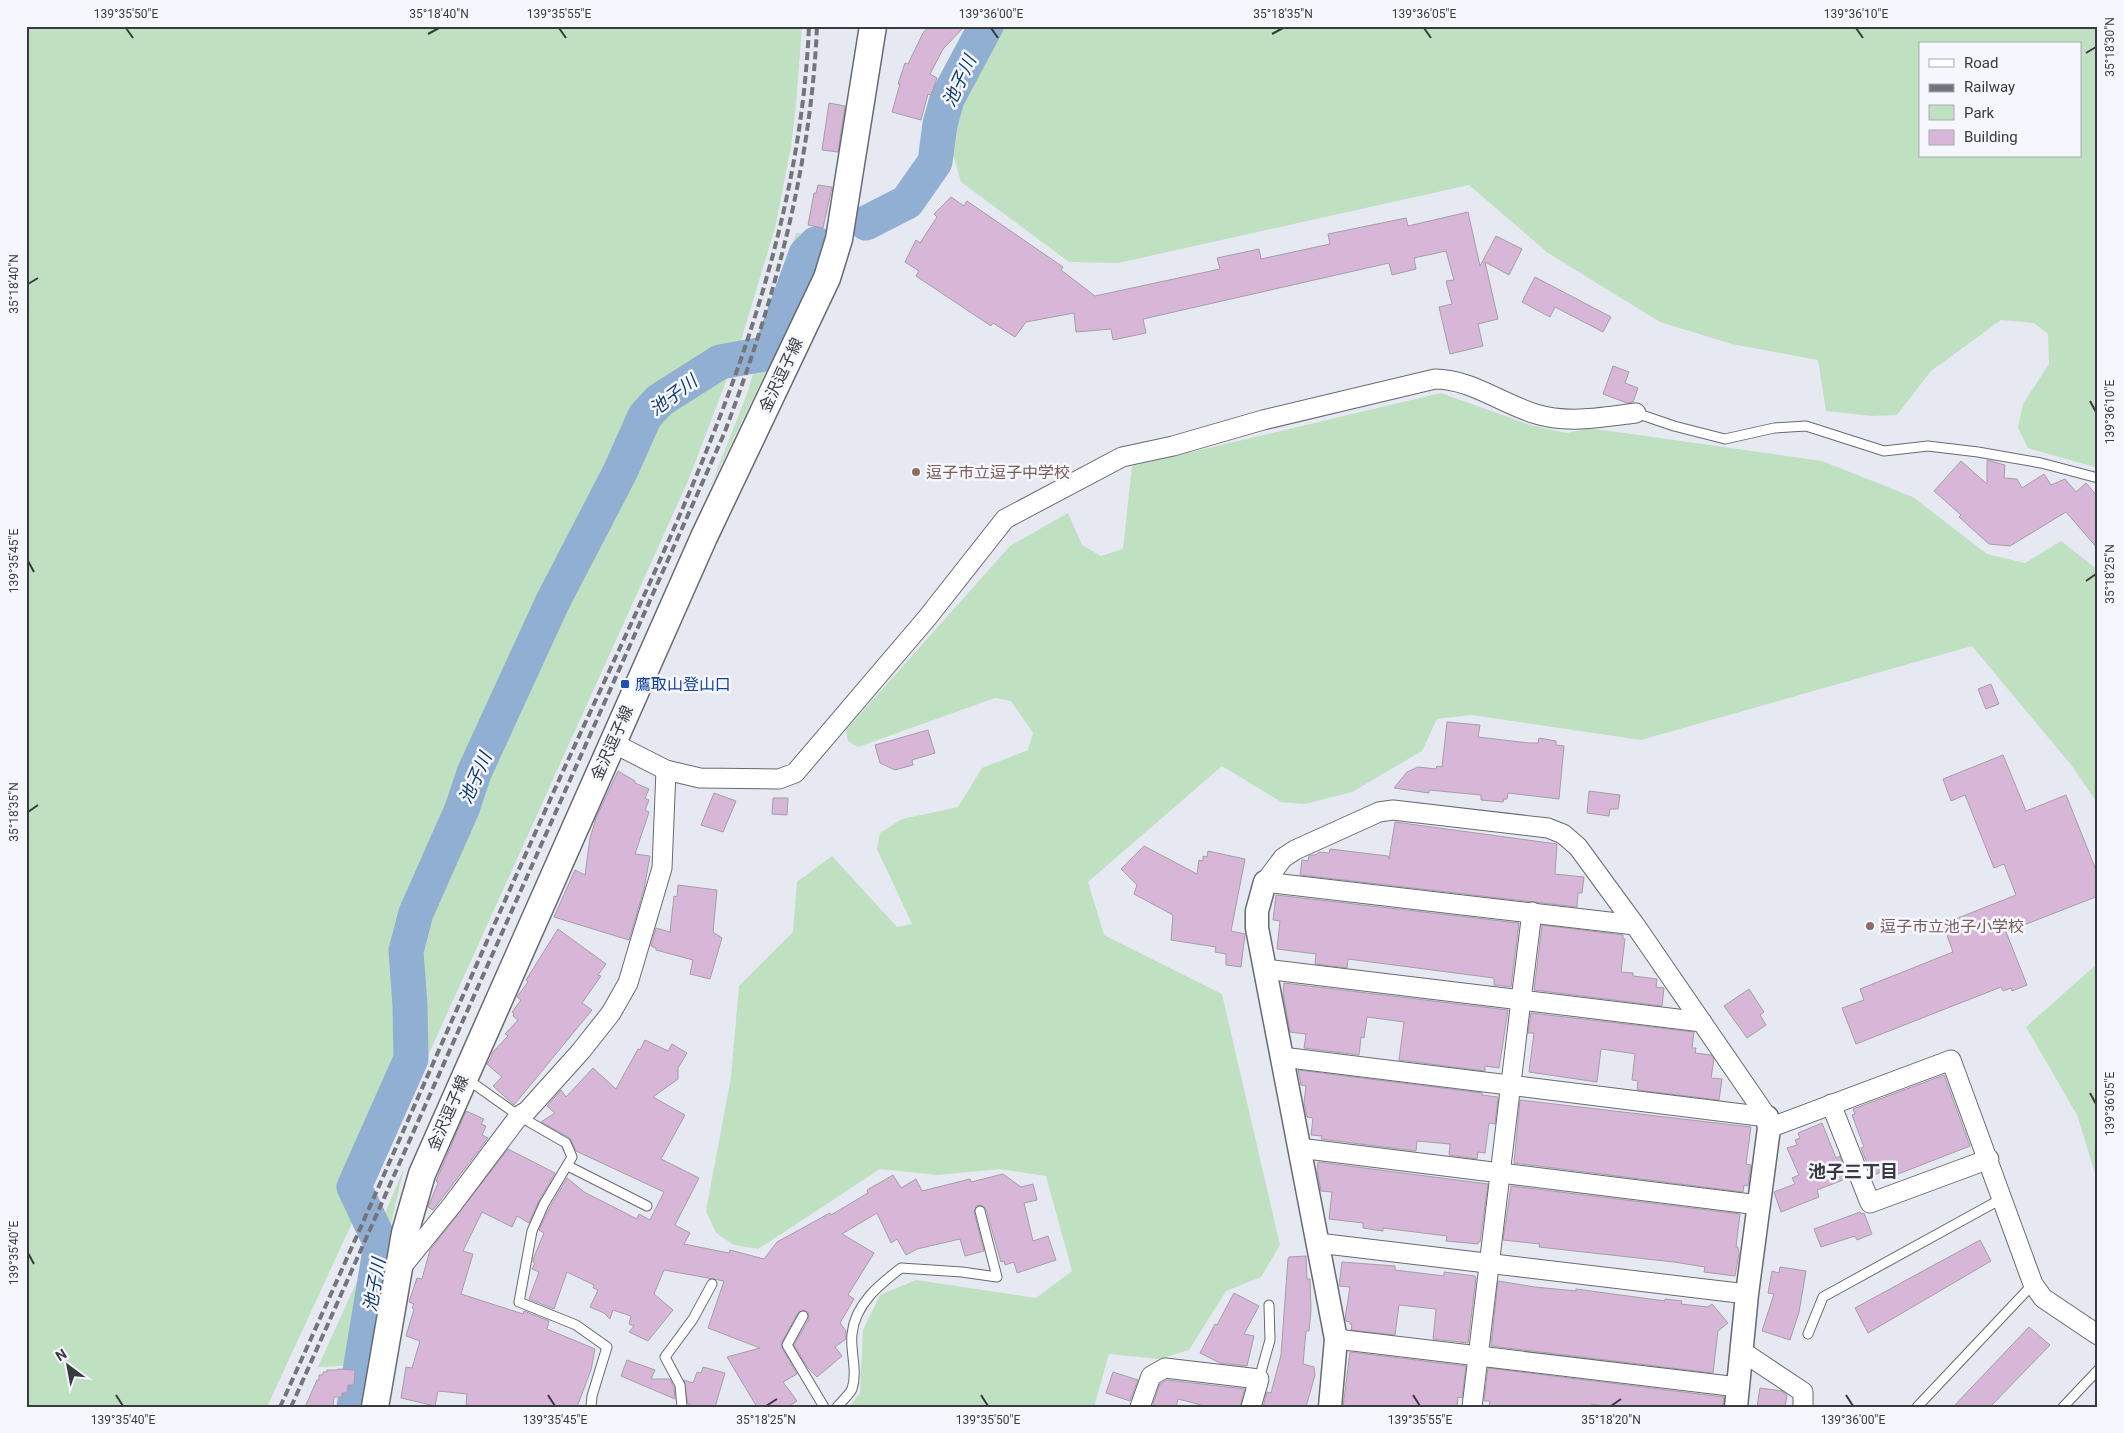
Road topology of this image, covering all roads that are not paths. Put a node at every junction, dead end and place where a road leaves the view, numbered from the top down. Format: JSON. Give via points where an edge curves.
{"nodes":[{"id":1,"x":873,"y":26,"type":"edge"},
{"id":2,"x":1636,"y":413,"type":"joint"},
{"id":3,"x":2098,"y":478,"type":"edge"},
{"id":4,"x":613,"y":743,"type":"junction"},
{"id":5,"x":666,"y":770,"type":"junction"},
{"id":6,"x":1265,"y":882,"type":"junction"},
{"id":7,"x":1532,"y":912,"type":"junction"},
{"id":8,"x":1635,"y":925,"type":"junction"},
{"id":9,"x":1265,"y":969,"type":"junction"},
{"id":10,"x":1521,"y":1000,"type":"junction"},
{"id":11,"x":1702,"y":1022,"type":"junction"},
{"id":12,"x":1282,"y":1057,"type":"junction"},
{"id":13,"x":464,"y":1077,"type":"junction"},
{"id":14,"x":1511,"y":1087,"type":"junction"},
{"id":15,"x":1831,"y":1104,"type":"junction"},
{"id":16,"x":519,"y":1116,"type":"junction"},
{"id":17,"x":1768,"y":1123,"type":"junction"},
{"id":18,"x":1299,"y":1148,"type":"junction"},
{"id":19,"x":1989,"y":1158,"type":"junction"},
{"id":20,"x":568,"y":1166,"type":"junction"},
{"id":21,"x":1501,"y":1172,"type":"junction"},
{"id":22,"x":2003,"y":1198,"type":"junction"},
{"id":23,"x":1758,"y":1205,"type":"junction"},
{"id":24,"x":647,"y":1206,"type":"dead end"},
{"id":25,"x":980,"y":1210,"type":"dead end"},
{"id":26,"x":1318,"y":1243,"type":"junction"},
{"id":27,"x":1490,"y":1263,"type":"junction"},
{"id":28,"x":399,"y":1270,"type":"junction"},
{"id":29,"x":712,"y":1284,"type":"dead end"},
{"id":30,"x":2033,"y":1284,"type":"junction"},
{"id":31,"x":1747,"y":1294,"type":"junction"},
{"id":32,"x":1268,"y":1305,"type":"dead end"},
{"id":33,"x":803,"y":1316,"type":"dead end"},
{"id":34,"x":1808,"y":1334,"type":"dead end"},
{"id":35,"x":2098,"y":1335,"type":"edge"},
{"id":36,"x":1336,"y":1339,"type":"junction"},
{"id":37,"x":1742,"y":1352,"type":"junction"},
{"id":38,"x":1479,"y":1356,"type":"junction"},
{"id":39,"x":2098,"y":1370,"type":"edge"},
{"id":40,"x":1259,"y":1379,"type":"junction"},
{"id":41,"x":1737,"y":1397,"type":"edge"},
{"id":42,"x":375,"y":1407,"type":"edge"},
{"id":43,"x":591,"y":1407,"type":"edge"},
{"id":44,"x":682,"y":1407,"type":"edge"},
{"id":45,"x":824,"y":1407,"type":"edge"},
{"id":46,"x":837,"y":1407,"type":"edge"},
{"id":47,"x":1140,"y":1407,"type":"edge"},
{"id":48,"x":1251,"y":1407,"type":"edge"},
{"id":49,"x":1330,"y":1407,"type":"edge"},
{"id":50,"x":1472,"y":1407,"type":"edge"},
{"id":51,"x":1803,"y":1407,"type":"edge"},
{"id":52,"x":1917,"y":1407,"type":"edge"},
{"id":53,"x":2063,"y":1407,"type":"edge"}],
"edges":[{"from":1,"to":4,"type":"main road","name":"金沢逗子線","via":[[839,239],[827,278],[704,537]]},
{"from":2,"to":3,"type":"lane","via":[[1725,439],[1774,428],[1806,426],[1884,451],[1928,446],[1978,452]]},
{"from":2,"to":5,"type":"street","via":[[1571,418],[1537,415],[1451,379],[1435,379],[1122,457],[1005,518],[927,618],[795,773],[779,779],[700,778]]},
{"from":4,"to":5,"type":"street"},
{"from":4,"to":13,"type":"main road","name":"金沢逗子線"},
{"from":5,"to":16,"type":"street","via":[[662,868],[628,984],[611,1013],[581,1051]]},
{"from":6,"to":7,"type":"street"},
{"from":6,"to":8,"type":"street","via":[[1283,858],[1295,850],[1379,812],[1393,810],[1548,828],[1563,834],[1578,847]]},
{"from":6,"to":9,"type":"street","via":[[1257,920]]},
{"from":7,"to":8,"type":"street"},
{"from":7,"to":10,"type":"street"},
{"from":8,"to":11,"type":"street"},
{"from":9,"to":10,"type":"street"},
{"from":9,"to":12,"type":"street"},
{"from":10,"to":11,"type":"street"},
{"from":10,"to":14,"type":"street"},
{"from":11,"to":17,"type":"street"},
{"from":12,"to":14,"type":"street"},
{"from":12,"to":18,"type":"street"},
{"from":13,"to":16,"type":"lane"},
{"from":13,"to":28,"type":"main road","name":"金沢逗子線","via":[[422,1174],[412,1205]]},
{"from":14,"to":17,"type":"street"},
{"from":14,"to":21,"type":"street"},
{"from":15,"to":17,"type":"street"},
{"from":15,"to":19,"type":"street","via":[[1951,1060]]},
{"from":15,"to":19,"type":"street","via":[[1870,1203]]},
{"from":16,"to":20,"type":"lane","via":[[566,1143],[572,1157]]},
{"from":16,"to":28,"type":"street"},
{"from":17,"to":23,"type":"street"},
{"from":18,"to":21,"type":"street"},
{"from":18,"to":26,"type":"street"},
{"from":19,"to":22,"type":"street"},
{"from":20,"to":24,"type":"lane"},
{"from":20,"to":43,"type":"lane","via":[[544,1204],[532,1232],[520,1302],[576,1324],[607,1347]]},
{"from":21,"to":23,"type":"street"},
{"from":21,"to":27,"type":"street"},
{"from":22,"to":30,"type":"street"},
{"from":22,"to":34,"type":"lane","via":[[1823,1297]]},
{"from":23,"to":31,"type":"street"},
{"from":25,"to":46,"type":"lane","via":[[997,1277],[901,1268],[881,1283],[858,1313],[852,1334],[855,1368],[852,1389]]},
{"from":26,"to":27,"type":"street"},
{"from":26,"to":36,"type":"street"},
{"from":27,"to":31,"type":"street"},
{"from":27,"to":38,"type":"street"},
{"from":28,"to":42,"type":"main road","name":"金沢逗子線"},
{"from":29,"to":44,"type":"lane","via":[[693,1319],[665,1357],[680,1385]]},
{"from":30,"to":35,"type":"street","via":[[2043,1298]]},
{"from":30,"to":52,"type":"lane"},
{"from":31,"to":37,"type":"street"},
{"from":32,"to":40,"type":"lane","via":[[1270,1340]]},
{"from":33,"to":45,"type":"lane","via":[[787,1345]]},
{"from":36,"to":38,"type":"street"},
{"from":36,"to":49,"type":"street"},
{"from":37,"to":41,"type":"street"},
{"from":37,"to":51,"type":"street","via":[[1803,1392]]},
{"from":38,"to":41,"type":"street"},
{"from":38,"to":50,"type":"street"},
{"from":39,"to":53,"type":"lane"},
{"from":40,"to":47,"type":"street","via":[[1165,1368],[1151,1376]]},
{"from":40,"to":48,"type":"street"}]}
